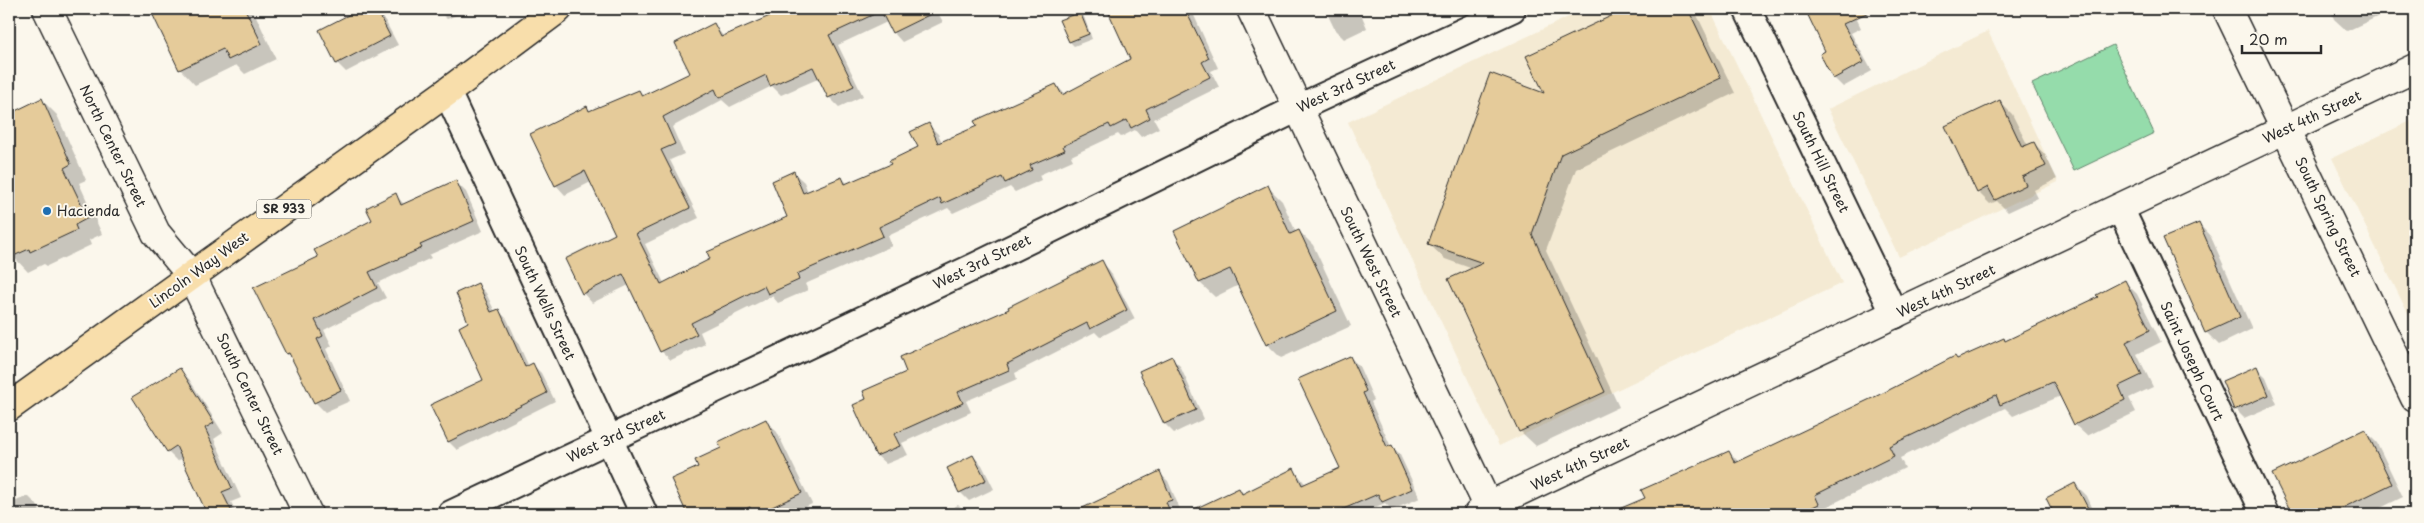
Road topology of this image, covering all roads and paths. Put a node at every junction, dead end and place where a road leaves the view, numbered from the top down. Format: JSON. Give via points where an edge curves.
{"nodes":[{"id":1,"x":48,"y":9,"type":"edge"},
{"id":2,"x":558,"y":9,"type":"edge"},
{"id":3,"x":1251,"y":9,"type":"edge"},
{"id":4,"x":1512,"y":9,"type":"edge"},
{"id":5,"x":1747,"y":9,"type":"edge"},
{"id":6,"x":2227,"y":9,"type":"edge"},
{"id":7,"x":2415,"y":68,"type":"edge"},
{"id":8,"x":447,"y":92,"type":"junction"},
{"id":9,"x":1298,"y":108,"type":"junction"},
{"id":10,"x":2287,"y":129,"type":"junction"},
{"id":11,"x":2120,"y":208,"type":"junction"},
{"id":12,"x":191,"y":275,"type":"junction"},
{"id":13,"x":1894,"y":315,"type":"junction"},
{"id":14,"x":2415,"y":398,"type":"edge"},
{"id":15,"x":9,"y":407,"type":"edge"},
{"id":16,"x":608,"y":440,"type":"junction"},
{"id":17,"x":1486,"y":512,"type":"edge"},
{"id":18,"x":308,"y":514,"type":"edge"},
{"id":19,"x":451,"y":514,"type":"edge"},
{"id":20,"x":644,"y":514,"type":"edge"},
{"id":21,"x":2265,"y":514,"type":"edge"}],
"edges":[{"from":1,"to":12,"type":"street","name":"North Center Street","via":[[156,233]]},
{"from":2,"to":8,"type":"main road","name":"Lincoln Way West","number":"SR 933"},
{"from":3,"to":9,"type":"street","name":"South West Street"},
{"from":4,"to":9,"type":"street","name":"West 3rd Street"},
{"from":5,"to":13,"type":"street","name":"South Hill Street"},
{"from":6,"to":10,"type":"street","name":"South Spring Street"},
{"from":7,"to":10,"type":"street","name":"West 4th Street"},
{"from":8,"to":12,"type":"main road","name":"Lincoln Way West","number":"SR 933"},
{"from":8,"to":16,"type":"street","name":"South Wells Street"},
{"from":9,"to":16,"type":"street","name":"West 3rd Street","via":[[978,265]]},
{"from":9,"to":17,"type":"street","name":"South West Street"},
{"from":10,"to":11,"type":"street","name":"West 4th Street"},
{"from":10,"to":14,"type":"street","name":"South Spring Street"},
{"from":11,"to":13,"type":"street","name":"West 4th Street"},
{"from":11,"to":21,"type":"street","name":"Saint Joseph Court"},
{"from":12,"to":15,"type":"main road","name":"Lincoln Way West","number":"SR 933"},
{"from":12,"to":18,"type":"street","name":"South Center Street"},
{"from":13,"to":17,"type":"street","name":"West 4th Street"},
{"from":16,"to":19,"type":"street","name":"West 3rd Street"},
{"from":16,"to":20,"type":"street","name":"South Wells Street"}]}
